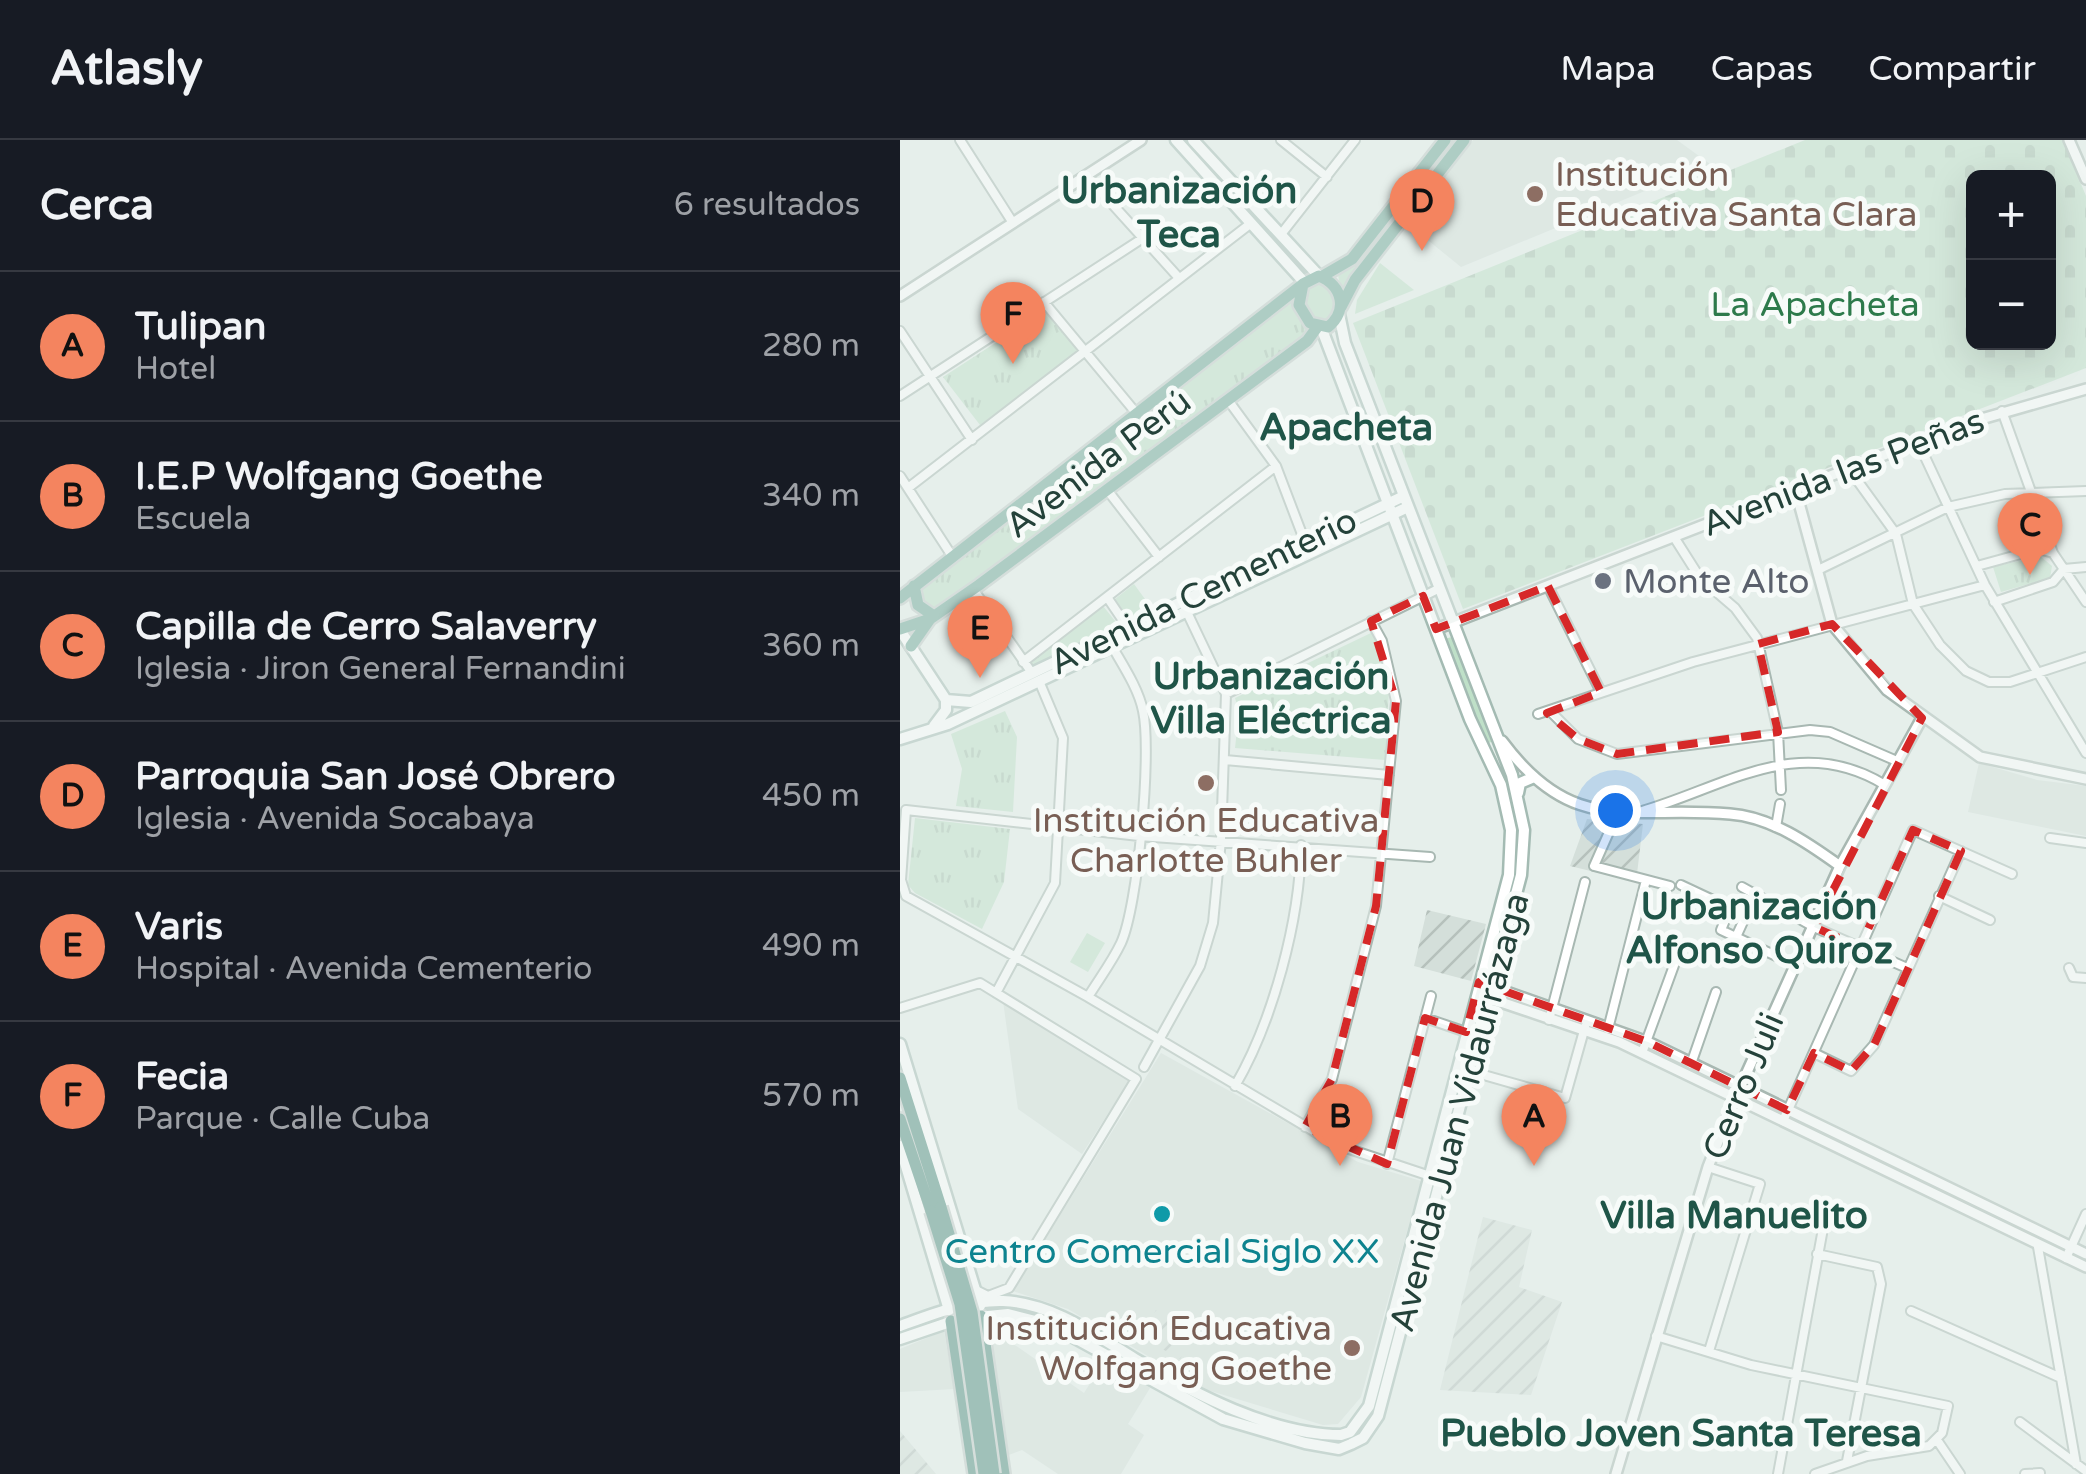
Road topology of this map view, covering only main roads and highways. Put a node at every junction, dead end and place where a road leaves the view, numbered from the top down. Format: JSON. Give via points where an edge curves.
{"nodes":[{"id":1,"x":1176,"y":140,"type":"edge"},
{"id":2,"x":1194,"y":140,"type":"edge"},
{"id":3,"x":1445,"y":140,"type":"edge"},
{"id":4,"x":1464,"y":140,"type":"edge"},
{"id":5,"x":1320,"y":277,"type":"junction"},
{"id":6,"x":1303,"y":283,"type":"junction"},
{"id":7,"x":1340,"y":310,"type":"junction"},
{"id":8,"x":1320,"y":327,"type":"junction"},
{"id":9,"x":1406,"y":502,"type":"junction"},
{"id":10,"x":1389,"y":508,"type":"junction"},
{"id":11,"x":914,"y":586,"type":"junction"},
{"id":12,"x":900,"y":598,"type":"edge"},
{"id":13,"x":932,"y":618,"type":"junction"},
{"id":14,"x":900,"y":629,"type":"edge"},
{"id":15,"x":911,"y":646,"type":"junction"},
{"id":16,"x":1035,"y":677,"type":"junction"},
{"id":17,"x":946,"y":700,"type":"junction"},
{"id":18,"x":934,"y":726,"type":"junction"},
{"id":19,"x":900,"y":738,"type":"edge"},
{"id":20,"x":1532,"y":778,"type":"road end"},
{"id":21,"x":1518,"y":794,"type":"junction"},
{"id":22,"x":1483,"y":990,"type":"junction"},
{"id":23,"x":900,"y":1044,"type":"edge"},
{"id":24,"x":1462,"y":1069,"type":"junction"},
{"id":25,"x":900,"y":1078,"type":"edge"},
{"id":26,"x":900,"y":1120,"type":"edge"},
{"id":27,"x":900,"y":1146,"type":"edge"},
{"id":28,"x":936,"y":1209,"type":"junction"},
{"id":29,"x":979,"y":1303,"type":"junction"},
{"id":30,"x":950,"y":1315,"type":"junction"},
{"id":31,"x":900,"y":1326,"type":"edge"},
{"id":32,"x":900,"y":1339,"type":"edge"},
{"id":33,"x":1201,"y":1392,"type":"junction"},
{"id":34,"x":1194,"y":1404,"type":"junction"},
{"id":35,"x":974,"y":1474,"type":"edge"},
{"id":36,"x":984,"y":1474,"type":"edge"},
{"id":37,"x":994,"y":1474,"type":"edge"},
{"id":38,"x":1004,"y":1474,"type":"edge"}],
"edges":[{"from":1,"to":6,"type":"main road"},
{"from":2,"to":5,"type":"main road"},
{"from":3,"to":5,"type":"main road","via":[[1352,259]]},
{"from":4,"to":7,"type":"main road","via":[[1355,280]]},
{"from":5,"to":6,"type":"main road"},
{"from":5,"to":7,"type":"main road","via":[[1334,285]]},
{"from":6,"to":8,"type":"main road","via":[[1301,312]]},
{"from":6,"to":11,"type":"main road","name":"Avenida Perú"},
{"from":7,"to":8,"type":"main road","via":[[1332,324]]},
{"from":7,"to":9,"type":"main road","name":"Avenida Juan Vidaurrázaga","via":[[1345,343]]},
{"from":8,"to":10,"type":"main road","name":"Avenida Juan Vidaurrázaga"},
{"from":8,"to":13,"type":"main road","name":"Avenida Perú"},
{"from":9,"to":10,"type":"main road","name":"Avenida Cementerio"},
{"from":9,"to":21,"type":"main road","name":"Avenida Juan Vidaurrázaga"},
{"from":10,"to":16,"type":"main road","name":"Avenida Cementerio","via":[[1305,542]]},
{"from":10,"to":16,"type":"main road","name":"Avenida Cementerio","via":[[1188,614]]},
{"from":10,"to":22,"type":"main road","name":"Avenida Juan Vidaurrázaga","via":[[1508,809],[1512,855]]},
{"from":11,"to":12,"type":"main road","name":"Avenida Perú"},
{"from":11,"to":13,"type":"main road","via":[[918,605]]},
{"from":13,"to":14,"type":"main road","name":"Avenida Perú"},
{"from":13,"to":15,"type":"main road"},
{"from":14,"to":15,"type":"main road"},
{"from":15,"to":17,"type":"main road"},
{"from":16,"to":17,"type":"main road","name":"Avenida Cementerio","via":[[971,702]]},
{"from":16,"to":18,"type":"main road","name":"Avenida Cementerio"},
{"from":17,"to":18,"type":"main road"},
{"from":18,"to":19,"type":"main road","name":"Avenida Cementerio"},
{"from":20,"to":21,"type":"main road","via":[[1520,783]]},
{"from":21,"to":22,"type":"main road","name":"Avenida Juan Vidaurrázaga","via":[[1521,876]]},
{"from":22,"to":24,"type":"main road","name":"Avenida Juan Vidaurrázaga"},
{"from":22,"to":24,"type":"main road","name":"Avenida Juan Vidaurrázaga","via":[[1466,1032]]},
{"from":23,"to":29,"type":"main road"},
{"from":24,"to":33,"type":"main road","name":"Avenida Juan Vidaurrázaga","via":[[1427,1175],[1369,1406],[1350,1432],[1292,1427]]},
{"from":24,"to":34,"type":"main road","name":"Avenida Juan Vidaurrázaga","via":[[1373,1426],[1339,1449]]},
{"from":25,"to":28,"type":"highway"},
{"from":26,"to":28,"type":"highway"},
{"from":27,"to":30,"type":"main road"},
{"from":28,"to":36,"type":"highway","bridge":true,"via":[[960,1304]]},
{"from":28,"to":37,"type":"highway","bridge":true,"via":[[972,1312]]},
{"from":29,"to":30,"type":"main road","name":"Avenida Juan Vidaurrázaga"},
{"from":29,"to":33,"type":"main road","name":"Avenida Juan Vidaurrázaga","via":[[1002,1296],[1056,1313]]},
{"from":29,"to":34,"type":"main road","name":"Avenida Juan Vidaurrázaga","via":[[1051,1325]]},
{"from":29,"to":38,"type":"highway"},
{"from":30,"to":31,"type":"main road","name":"Avenida Juan Vidaurrázaga"},
{"from":30,"to":32,"type":"main road","name":"Avenida Juan Vidaurrázaga"},
{"from":30,"to":35,"type":"highway"},
{"from":33,"to":34,"type":"main road"}]}
